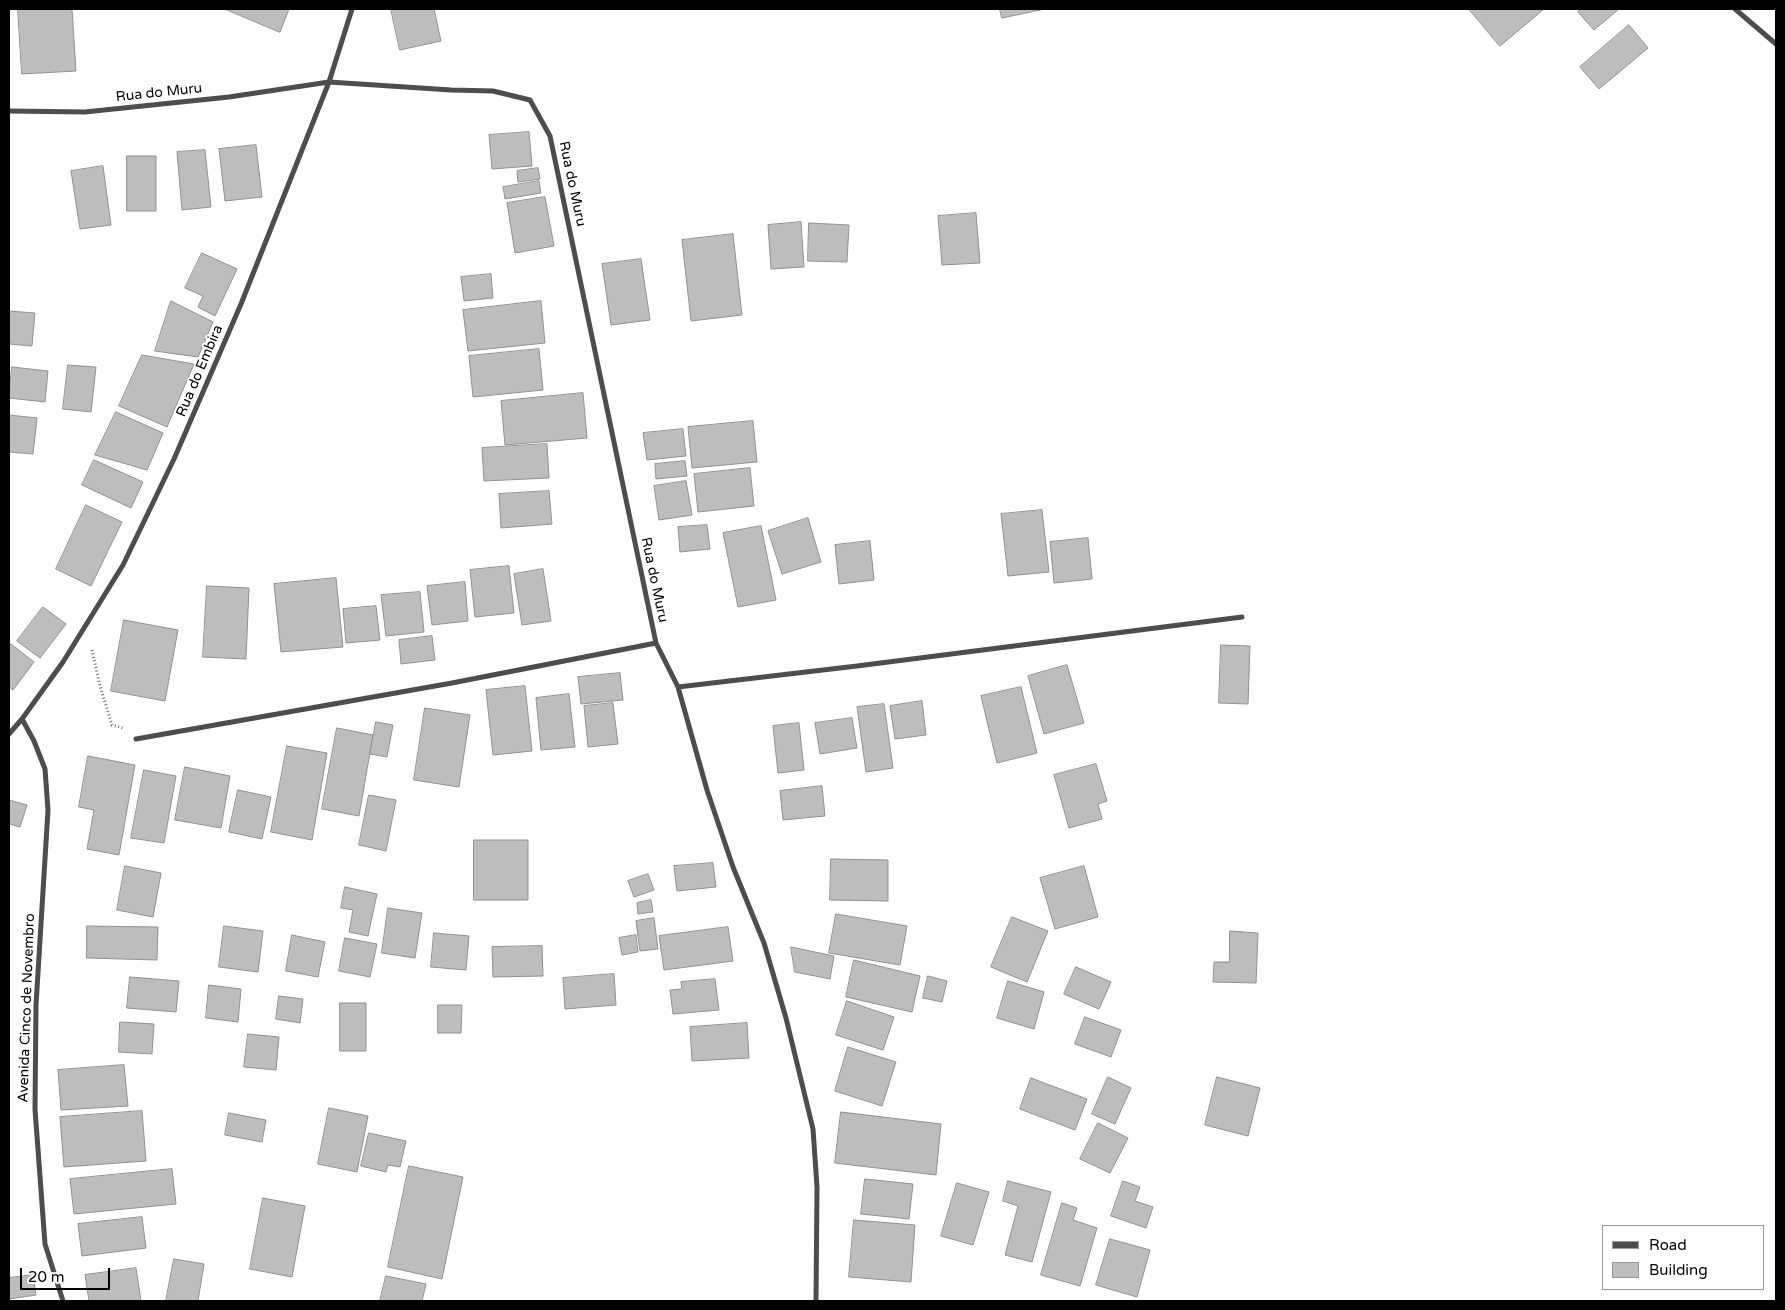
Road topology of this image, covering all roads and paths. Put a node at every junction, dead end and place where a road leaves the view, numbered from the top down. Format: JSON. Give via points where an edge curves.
{"nodes":[{"id":1,"x":352,"y":9,"type":"edge"},
{"id":2,"x":1735,"y":9,"type":"edge"},
{"id":3,"x":1776,"y":44,"type":"edge"},
{"id":4,"x":328,"y":82,"type":"junction"},
{"id":5,"x":9,"y":111,"type":"edge"},
{"id":6,"x":1242,"y":617,"type":"dead end"},
{"id":7,"x":86,"y":624,"type":"junction"},
{"id":8,"x":656,"y":644,"type":"junction"},
{"id":9,"x":678,"y":687,"type":"junction"},
{"id":10,"x":22,"y":719,"type":"junction"},
{"id":11,"x":9,"y":734,"type":"edge"},
{"id":12,"x":155,"y":735,"type":"junction"},
{"id":13,"x":136,"y":739,"type":"dead end"},
{"id":14,"x":63,"y":1301,"type":"edge"},
{"id":15,"x":816,"y":1301,"type":"edge"}],
"edges":[{"from":1,"to":4,"type":"street","name":"Rua do Embira"},
{"from":2,"to":3,"type":"street"},
{"from":4,"to":5,"type":"street","name":"Rua do Muru","via":[[229,97],[85,112]]},
{"from":4,"to":7,"type":"street","name":"Rua do Embira","via":[[241,304],[174,459],[122,565]]},
{"from":4,"to":8,"type":"street","name":"Rua do Muru","via":[[493,91],[530,100],[550,136]]},
{"from":6,"to":9,"type":"street"},
{"from":7,"to":10,"type":"street","name":"Rua do Embira"},
{"from":7,"to":12,"type":"path","via":[[112,725]]},
{"from":8,"to":9,"type":"street","name":"Rua do Muru"},
{"from":8,"to":12,"type":"street"},
{"from":9,"to":15,"type":"street","name":"Rua do Muru","via":[[732,867],[764,943],[813,1129],[817,1187]]},
{"from":10,"to":11,"type":"street","name":"Rua do Embira"},
{"from":10,"to":14,"type":"street","name":"Avenida Cinco de Novembro","via":[[44,769],[48,810],[36,1006],[35,1109],[45,1244]]},
{"from":12,"to":13,"type":"street"}]}
